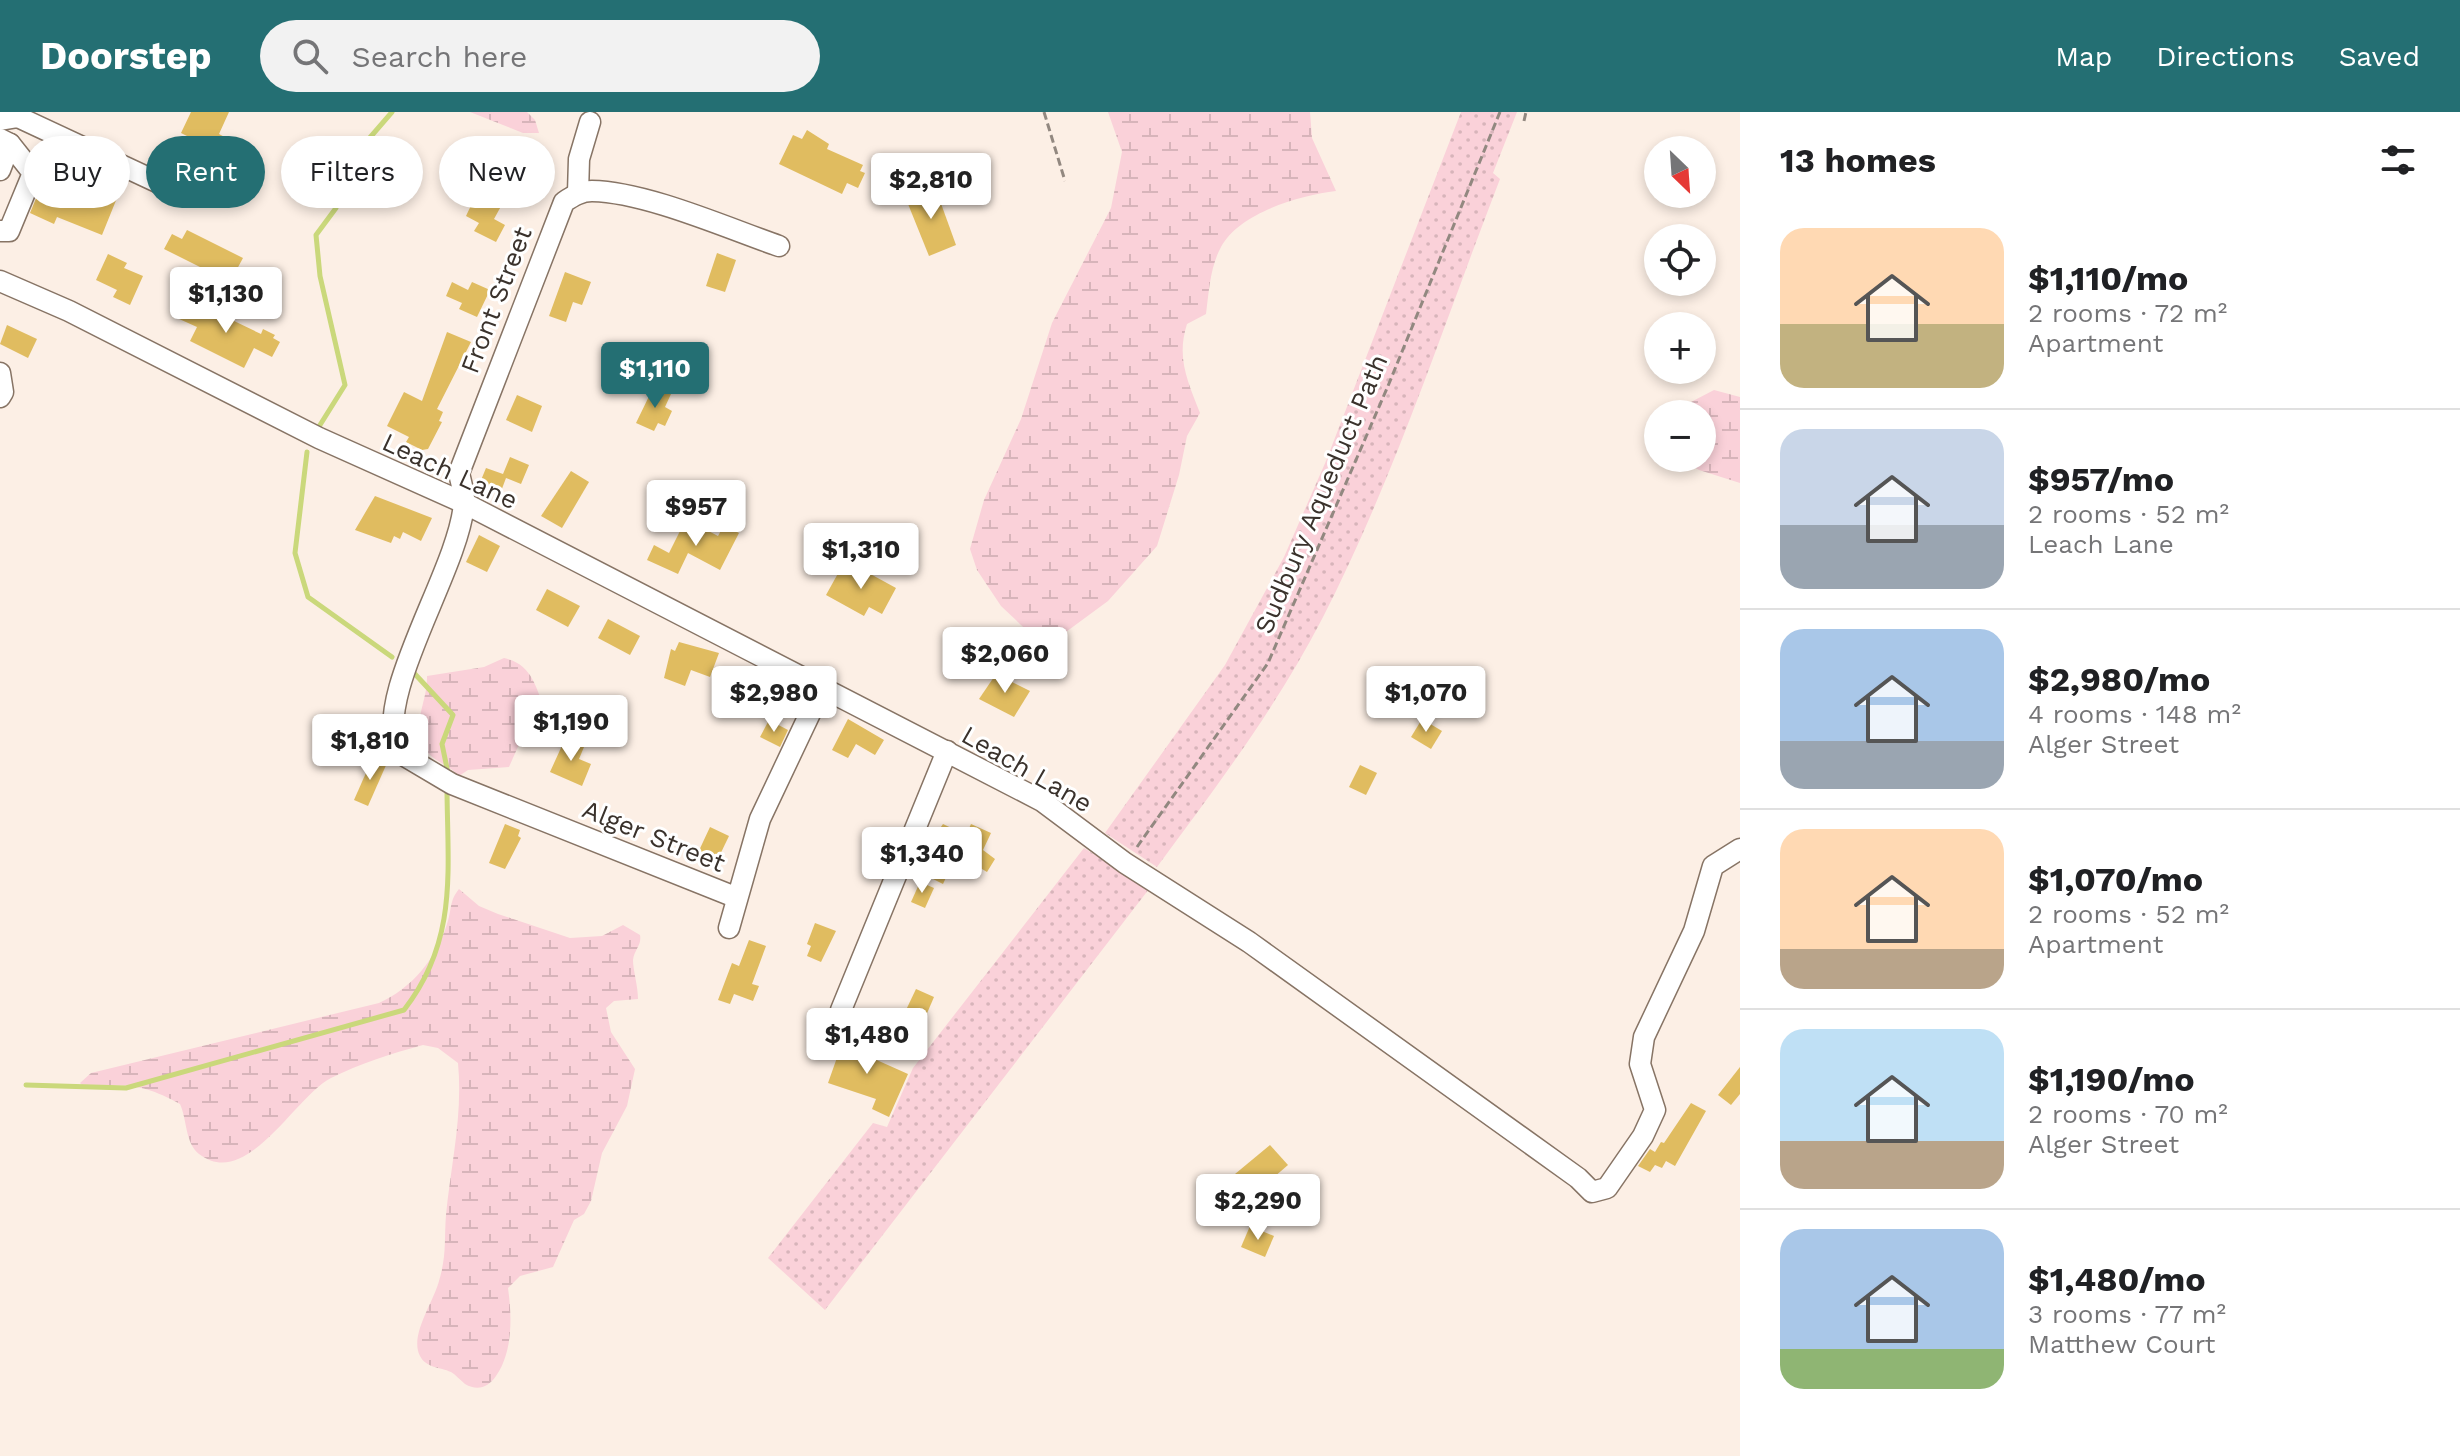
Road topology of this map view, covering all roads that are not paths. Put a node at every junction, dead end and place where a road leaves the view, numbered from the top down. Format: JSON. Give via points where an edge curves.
{"nodes":[{"id":1,"x":0,"y":120,"type":"edge"},
{"id":2,"x":590,"y":122,"type":"dead end"},
{"id":3,"x":5,"y":142,"type":"edge"},
{"id":4,"x":0,"y":170,"type":"edge"},
{"id":5,"x":146,"y":177,"type":"edge"},
{"id":6,"x":578,"y":193,"type":"junction"},
{"id":7,"x":0,"y":231,"type":"edge"},
{"id":8,"x":779,"y":246,"type":"dead end"},
{"id":9,"x":0,"y":281,"type":"edge"},
{"id":10,"x":0,"y":373,"type":"edge"},
{"id":11,"x":0,"y":397,"type":"edge"},
{"id":12,"x":464,"y":503,"type":"junction"},
{"id":13,"x":823,"y":686,"type":"junction"},
{"id":14,"x":394,"y":743,"type":"joint"},
{"id":15,"x":947,"y":751,"type":"junction"},
{"id":16,"x":1740,"y":849,"type":"edge"},
{"id":17,"x":735,"y":897,"type":"junction"},
{"id":18,"x":729,"y":928,"type":"dead end"},
{"id":19,"x":841,"y":1010,"type":"dead end"}],
"edges":[{"from":1,"to":5,"type":"street","via":[[18,117]]},
{"from":2,"to":6,"type":"street","via":[[579,159]]},
{"from":3,"to":4,"type":"street"},
{"from":3,"to":7,"type":"street","via":[[33,173],[9,231]]},
{"from":6,"to":8,"type":"street","via":[[594,191],[650,203]]},
{"from":6,"to":12,"type":"street","name":"Front Street","via":[[564,202],[551,230],[486,399],[459,473]]},
{"from":9,"to":12,"type":"street","name":"Leach Lane"},
{"from":10,"to":11,"type":"street"},
{"from":12,"to":13,"type":"street","name":"Leach Lane"},
{"from":12,"to":14,"type":"street","name":"Front Street","via":[[441,583],[395,698]]},
{"from":13,"to":15,"type":"street","name":"Leach Lane"},
{"from":13,"to":17,"type":"street","name":"Alger Street","via":[[760,819]]},
{"from":14,"to":17,"type":"street","name":"Alger Street","via":[[413,763],[452,784]]},
{"from":15,"to":16,"type":"street","name":"Leach Lane","via":[[1055,809],[1125,863],[1249,942],[1592,1192],[1607,1188],[1655,1110],[1640,1064],[1644,1037],[1694,931],[1713,866]]},
{"from":15,"to":19,"type":"street"},
{"from":17,"to":18,"type":"street"}]}
